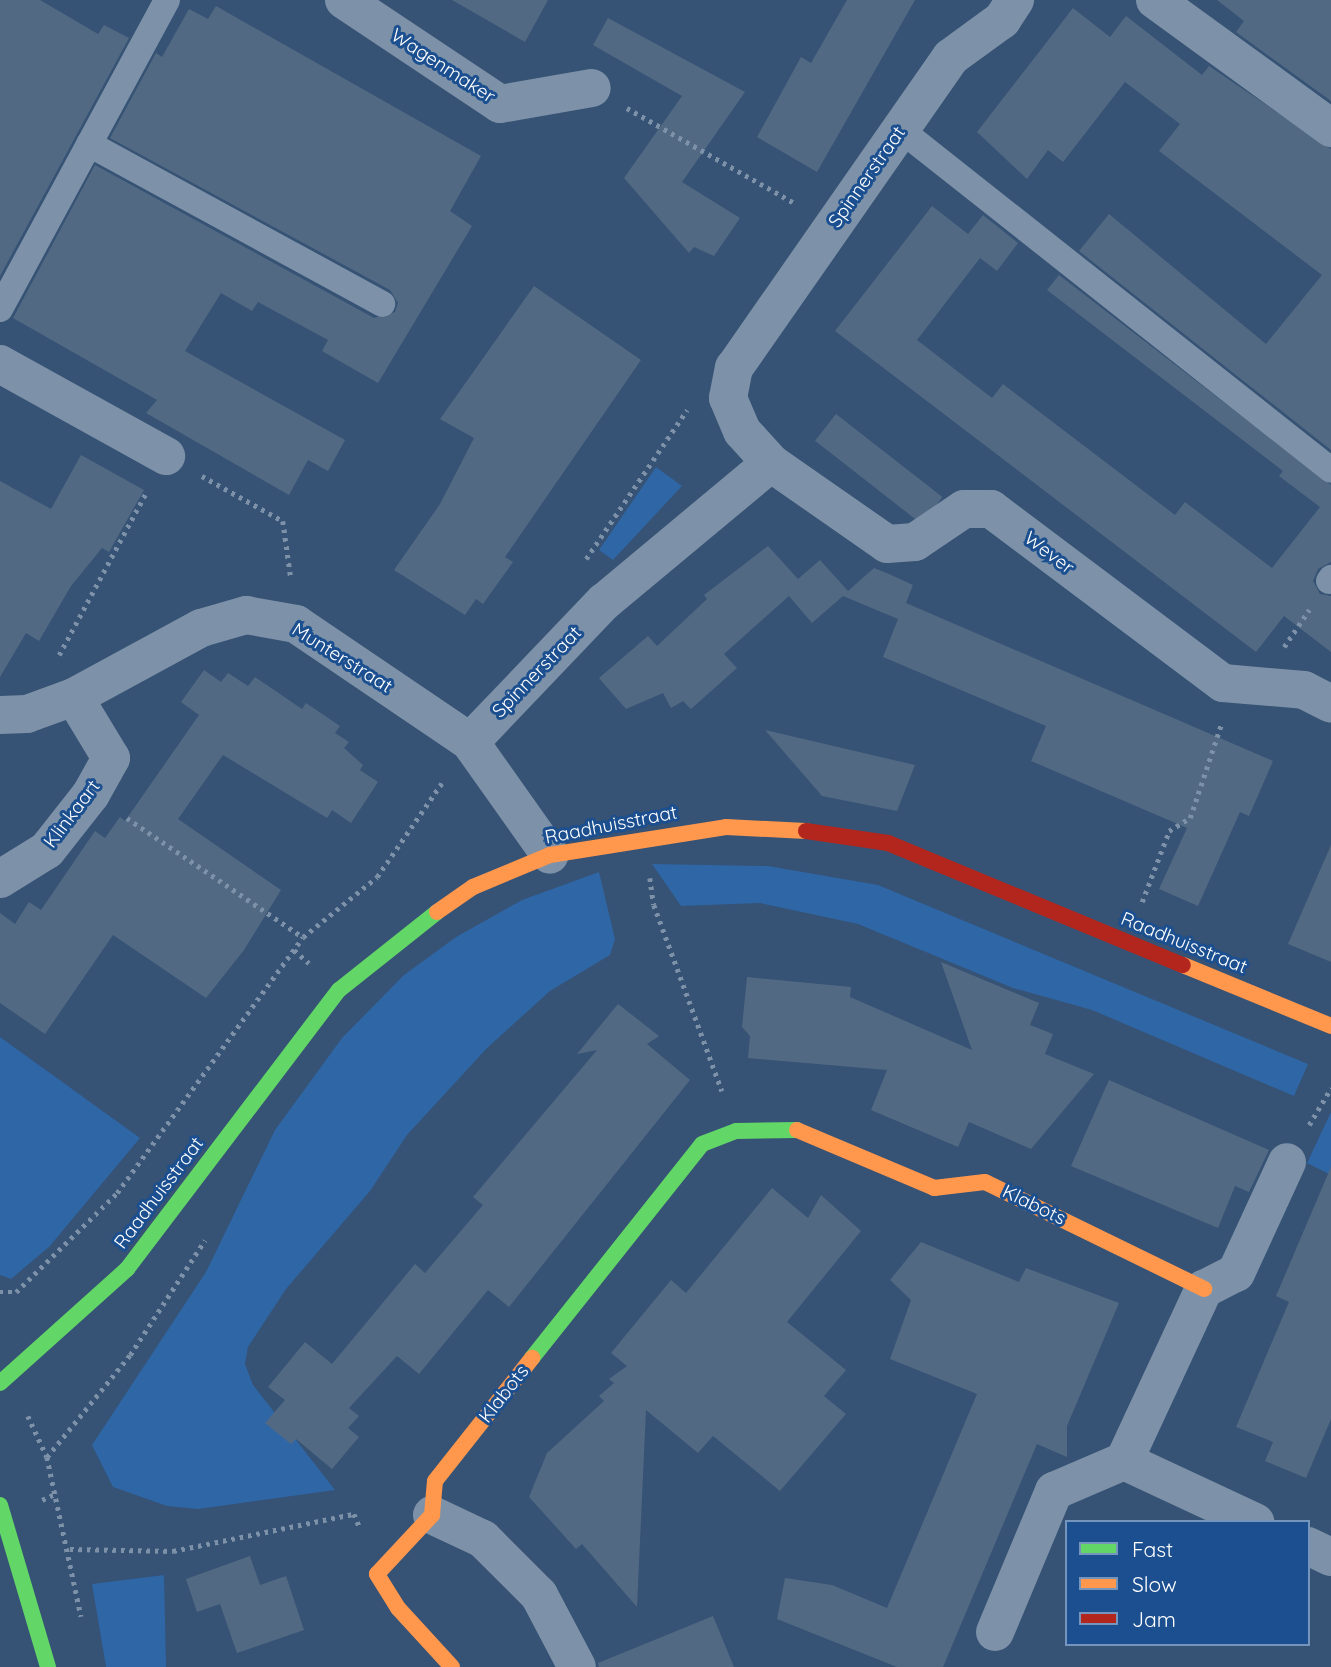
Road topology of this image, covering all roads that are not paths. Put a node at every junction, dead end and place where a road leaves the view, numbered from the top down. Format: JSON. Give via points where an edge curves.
{"nodes":[{"id":1,"x":167,"y":0,"type":"edge"},
{"id":2,"x":344,"y":0,"type":"edge"},
{"id":3,"x":1014,"y":0,"type":"edge"},
{"id":4,"x":1155,"y":0,"type":"edge"},
{"id":5,"x":592,"y":88,"type":"road end"},
{"id":6,"x":1331,"y":128,"type":"edge"},
{"id":7,"x":901,"y":130,"type":"junction"},
{"id":8,"x":89,"y":144,"type":"junction"},
{"id":9,"x":382,"y":304,"type":"dead end"},
{"id":10,"x":0,"y":309,"type":"edge"},
{"id":11,"x":0,"y":364,"type":"edge"},
{"id":12,"x":166,"y":456,"type":"road end"},
{"id":13,"x":771,"y":463,"type":"junction"},
{"id":14,"x":1331,"y":470,"type":"edge"},
{"id":15,"x":74,"y":696,"type":"junction"},
{"id":16,"x":1331,"y":704,"type":"edge"},
{"id":17,"x":13,"y":714,"type":"edge"},
{"id":18,"x":470,"y":742,"type":"junction"},
{"id":19,"x":550,"y":855,"type":"junction"},
{"id":20,"x":0,"y":879,"type":"edge"},
{"id":21,"x":1331,"y":1026,"type":"edge"},
{"id":22,"x":1287,"y":1162,"type":"dead end"},
{"id":23,"x":1204,"y":1289,"type":"junction"},
{"id":24,"x":5,"y":1380,"type":"edge"},
{"id":25,"x":1124,"y":1461,"type":"junction"},
{"id":26,"x":0,"y":1505,"type":"edge"},
{"id":27,"x":432,"y":1515,"type":"junction"},
{"id":28,"x":1251,"y":1520,"type":"edge"},
{"id":29,"x":1310,"y":1547,"type":"edge"},
{"id":30,"x":1331,"y":1557,"type":"edge"},
{"id":31,"x":995,"y":1632,"type":"dead end"},
{"id":32,"x":48,"y":1667,"type":"edge"},
{"id":33,"x":452,"y":1667,"type":"edge"},
{"id":34,"x":577,"y":1667,"type":"edge"}],
"edges":[{"from":1,"to":8,"type":"lane"},
{"from":2,"to":5,"type":"street","name":"Wagenmaker","via":[[499,104]]},
{"from":3,"to":7,"type":"street","name":"Spinnerstraat","via":[[1002,20],[951,57]]},
{"from":4,"to":6,"type":"street"},
{"from":7,"to":13,"type":"street","name":"Spinnerstraat","via":[[734,368],[728,398],[742,431]]},
{"from":7,"to":14,"type":"lane"},
{"from":8,"to":9,"type":"lane"},
{"from":8,"to":10,"type":"lane"},
{"from":11,"to":12,"type":"street"},
{"from":13,"to":16,"type":"street","name":"Wever","via":[[887,544],[915,542],[964,509],[991,509],[1223,683],[1304,690]]},
{"from":13,"to":18,"type":"street","name":"Spinnerstraat","via":[[604,602]]},
{"from":15,"to":17,"type":"street","name":"Munterstraat"},
{"from":15,"to":18,"type":"street","name":"Munterstraat","via":[[201,628],[246,615],[296,624]]},
{"from":15,"to":20,"type":"street","name":"Klinkaart","via":[[111,758],[91,794],[47,850]]},
{"from":18,"to":19,"type":"street","name":"Munterstraat"},
{"from":19,"to":21,"type":"street","name":"Raadhuisstraat","via":[[643,836],[726,827],[820,832],[888,843]]},
{"from":19,"to":24,"type":"street","name":"Raadhuisstraat","via":[[473,887],[393,942],[340,990],[127,1269]]},
{"from":22,"to":23,"type":"street","via":[[1236,1273]]},
{"from":23,"to":25,"type":"street"},
{"from":23,"to":27,"type":"street","name":"Klabots","via":[[985,1182],[934,1188],[792,1128],[736,1131],[702,1144],[435,1481]]},
{"from":25,"to":28,"type":"street"},
{"from":25,"to":31,"type":"street","via":[[1054,1491]]},
{"from":26,"to":32,"type":"street"},
{"from":27,"to":33,"type":"street","via":[[377,1574],[398,1608]]},
{"from":27,"to":34,"type":"street","via":[[483,1539],[539,1595]]},
{"from":29,"to":30,"type":"street"}]}
